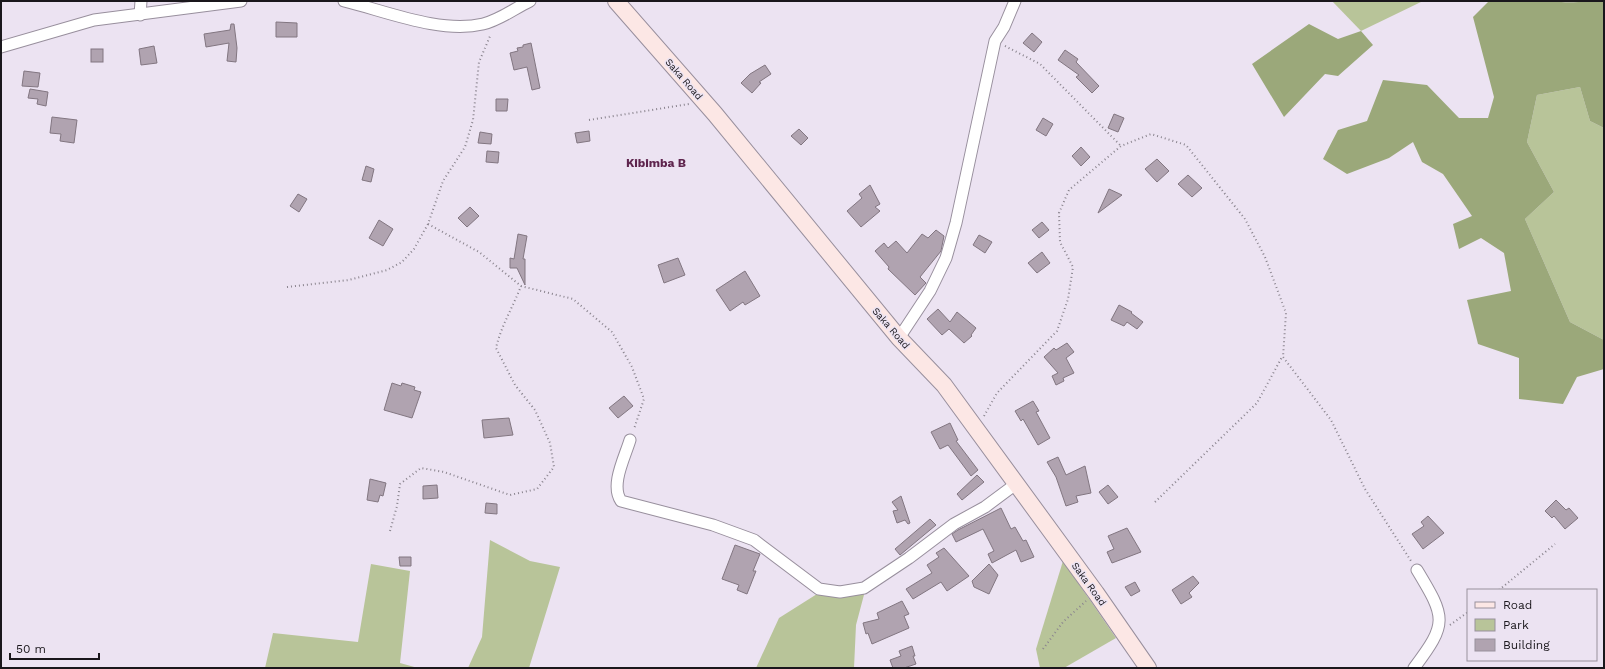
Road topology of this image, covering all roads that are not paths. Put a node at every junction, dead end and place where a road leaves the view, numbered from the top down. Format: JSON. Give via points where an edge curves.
{"nodes":[{"id":1,"x":141,"y":1,"type":"edge"},
{"id":2,"x":241,"y":1,"type":"edge"},
{"id":3,"x":344,"y":1,"type":"edge"},
{"id":4,"x":530,"y":1,"type":"edge"},
{"id":5,"x":616,"y":1,"type":"edge"},
{"id":6,"x":1016,"y":1,"type":"edge"},
{"id":7,"x":140,"y":15,"type":"junction"},
{"id":8,"x":1,"y":47,"type":"edge"},
{"id":9,"x":899,"y":338,"type":"junction"},
{"id":10,"x":630,"y":440,"type":"road end"},
{"id":11,"x":1016,"y":484,"type":"junction"},
{"id":12,"x":1417,"y":570,"type":"road end"},
{"id":13,"x":1148,"y":668,"type":"edge"},
{"id":14,"x":1414,"y":668,"type":"edge"}],
"edges":[{"from":1,"to":7,"type":"street"},
{"from":2,"to":7,"type":"street"},
{"from":3,"to":4,"type":"street","via":[[449,26],[484,24]]},
{"from":5,"to":9,"type":"main road","name":"Saka Road","via":[[704,102]]},
{"from":6,"to":9,"type":"street","via":[[996,41],[946,258],[930,291]]},
{"from":7,"to":8,"type":"street","via":[[94,20]]},
{"from":9,"to":11,"type":"main road","name":"Saka Road","via":[[944,385]]},
{"from":10,"to":11,"type":"street","via":[[616,484],[617,495],[621,501],[713,525],[754,540],[819,589],[829,591],[864,588]]},
{"from":11,"to":13,"type":"main road","name":"Saka Road"},
{"from":12,"to":14,"type":"street","via":[[1435,600],[1440,616],[1438,634]]}]}
